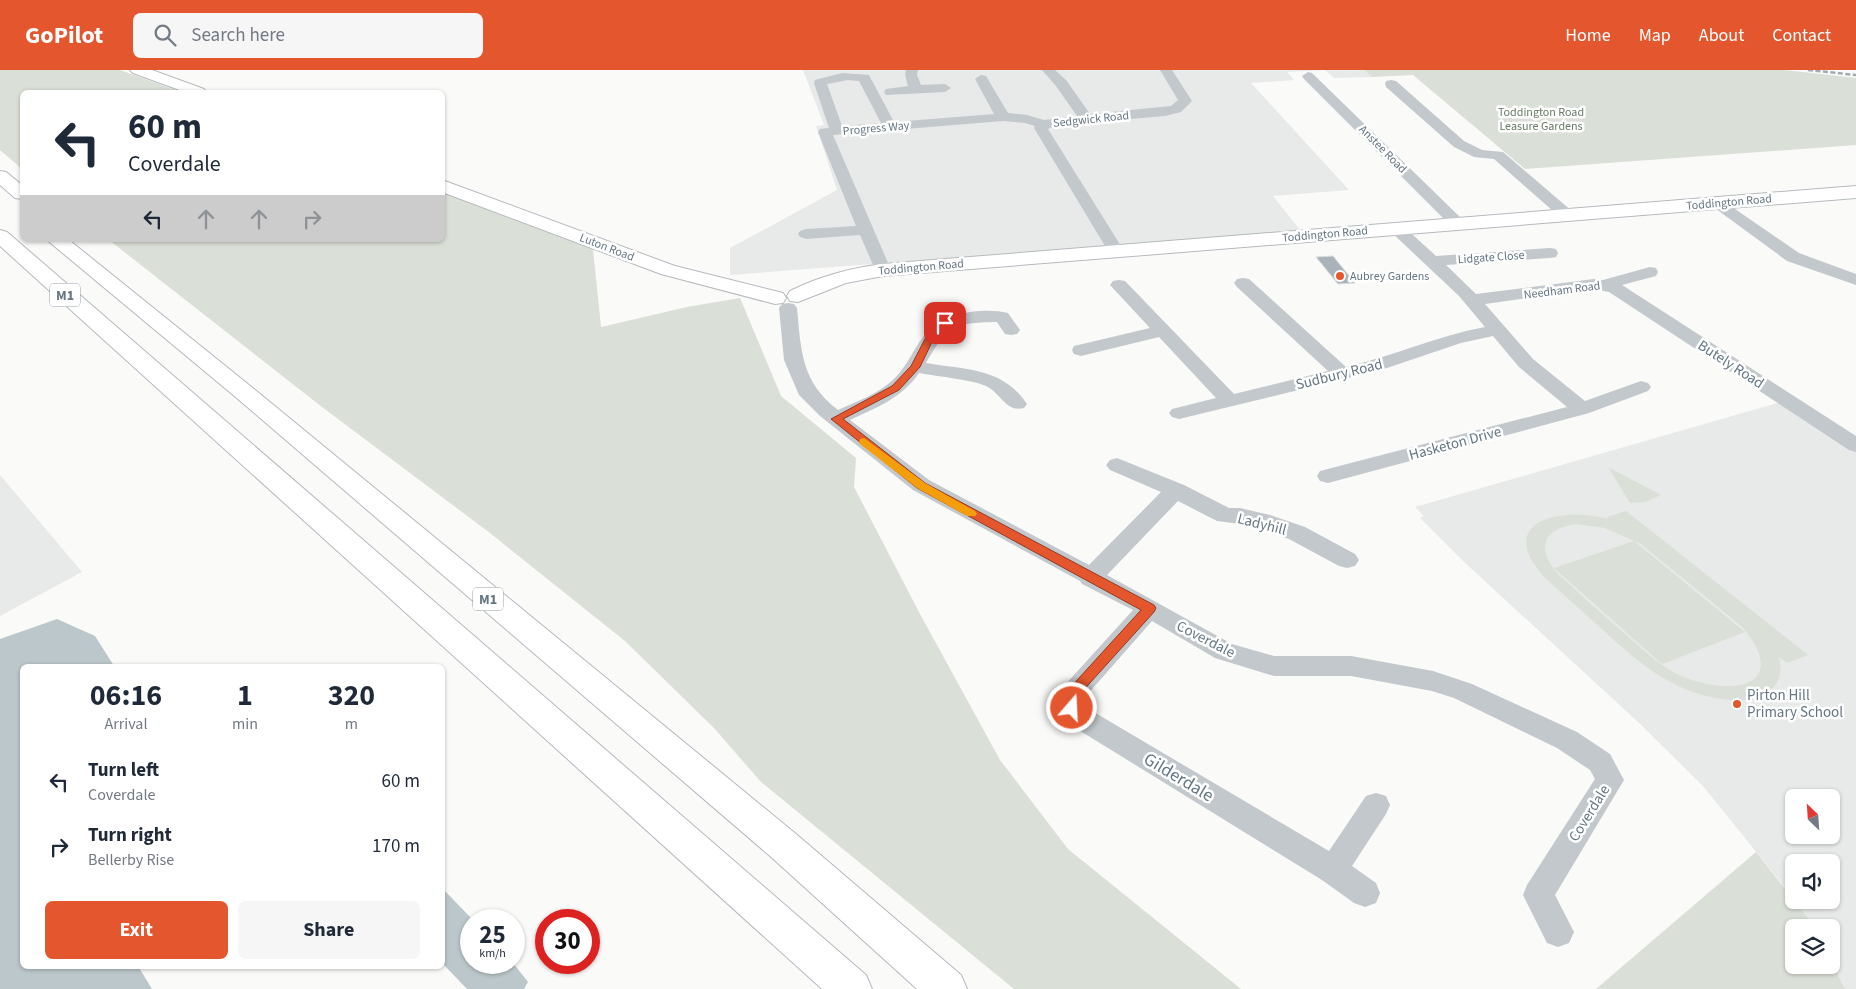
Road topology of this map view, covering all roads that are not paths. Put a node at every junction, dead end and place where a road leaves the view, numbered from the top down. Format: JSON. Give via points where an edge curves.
{"nodes":[{"id":1,"x":138,"y":70,"type":"edge"},
{"id":2,"x":912,"y":70,"type":"edge"},
{"id":3,"x":1048,"y":70,"type":"edge"},
{"id":4,"x":1166,"y":70,"type":"edge"},
{"id":5,"x":1308,"y":76,"type":"dead end"},
{"id":6,"x":981,"y":79,"type":"dead end"},
{"id":7,"x":1391,"y":84,"type":"dead end"},
{"id":8,"x":945,"y":88,"type":"dead end"},
{"id":9,"x":916,"y":89,"type":"junction"},
{"id":10,"x":193,"y":90,"type":"edge"},
{"id":11,"x":892,"y":92,"type":"dead end"},
{"id":12,"x":1003,"y":117,"type":"junction"},
{"id":13,"x":1086,"y":118,"type":"junction"},
{"id":14,"x":1044,"y":125,"type":"junction"},
{"id":15,"x":890,"y":126,"type":"junction"},
{"id":16,"x":837,"y":131,"type":"junction"},
{"id":17,"x":0,"y":176,"type":"edge"},
{"id":18,"x":445,"y":186,"type":"edge"},
{"id":19,"x":20,"y":192,"type":"edge"},
{"id":20,"x":1856,"y":192,"type":"edge"},
{"id":21,"x":0,"y":194,"type":"edge"},
{"id":22,"x":1717,"y":203,"type":"junction"},
{"id":23,"x":20,"y":210,"type":"edge"},
{"id":24,"x":1568,"y":215,"type":"junction"},
{"id":25,"x":1457,"y":223,"type":"junction"},
{"id":26,"x":1396,"y":228,"type":"junction"},
{"id":27,"x":866,"y":230,"type":"junction"},
{"id":28,"x":806,"y":234,"type":"dead end"},
{"id":29,"x":0,"y":236,"type":"edge"},
{"id":30,"x":59,"y":242,"type":"edge"},
{"id":31,"x":79,"y":242,"type":"edge"},
{"id":32,"x":1116,"y":251,"type":"junction"},
{"id":33,"x":1550,"y":253,"type":"dead end"},
{"id":34,"x":1431,"y":261,"type":"junction"},
{"id":35,"x":883,"y":270,"type":"junction"},
{"id":36,"x":1650,"y":272,"type":"dead end"},
{"id":37,"x":1856,"y":280,"type":"edge"},
{"id":38,"x":1243,"y":283,"type":"dead end"},
{"id":39,"x":1118,"y":285,"type":"dead end"},
{"id":40,"x":1604,"y":285,"type":"junction"},
{"id":41,"x":1472,"y":300,"type":"junction"},
{"id":42,"x":787,"y":301,"type":"junction"},
{"id":43,"x":1019,"y":308,"type":"dead end"},
{"id":44,"x":1497,"y":330,"type":"junction"},
{"id":45,"x":1163,"y":331,"type":"junction"},
{"id":46,"x":1081,"y":350,"type":"dead end"},
{"id":47,"x":915,"y":367,"type":"junction"},
{"id":48,"x":1342,"y":374,"type":"junction"},
{"id":49,"x":1641,"y":387,"type":"dead end"},
{"id":50,"x":246,"y":394,"type":"junction"},
{"id":51,"x":1229,"y":400,"type":"junction"},
{"id":52,"x":1017,"y":404,"type":"dead end"},
{"id":53,"x":1582,"y":409,"type":"junction"},
{"id":54,"x":1179,"y":414,"type":"dead end"},
{"id":55,"x":836,"y":419,"type":"junction"},
{"id":56,"x":1856,"y":445,"type":"edge"},
{"id":57,"x":1117,"y":465,"type":"dead end"},
{"id":58,"x":1328,"y":476,"type":"dead end"},
{"id":59,"x":1176,"y":490,"type":"junction"},
{"id":60,"x":1347,"y":560,"type":"dead end"},
{"id":61,"x":1090,"y":578,"type":"junction"},
{"id":62,"x":1150,"y":608,"type":"junction"},
{"id":63,"x":1376,"y":805,"type":"dead end"},
{"id":64,"x":1333,"y":870,"type":"junction"},
{"id":65,"x":1365,"y":893,"type":"dead end"},
{"id":66,"x":1558,"y":932,"type":"dead end"},
{"id":67,"x":852,"y":989,"type":"edge"},
{"id":68,"x":947,"y":989,"type":"edge"}],
"edges":[{"from":1,"to":10,"type":"main road"},
{"from":2,"to":9,"type":"street"},
{"from":3,"to":13,"type":"street"},
{"from":4,"to":13,"type":"street","name":"Sedgwick Road","via":[[1185,101],[1182,105],[1165,112]]},
{"from":5,"to":25,"type":"street","name":"Anstee Road"},
{"from":6,"to":12,"type":"street"},
{"from":7,"to":24,"type":"street","via":[[1466,148],[1479,154],[1498,155]]},
{"from":8,"to":9,"type":"street"},
{"from":9,"to":11,"type":"street"},
{"from":12,"to":14,"type":"street","name":"Progress Way","via":[[1027,119]]},
{"from":12,"to":15,"type":"street","name":"Progress Way"},
{"from":13,"to":14,"type":"street","name":"Sedgwick Road"},
{"from":14,"to":32,"type":"street","name":"Sedgwick Road","via":[[1043,132]]},
{"from":15,"to":16,"type":"street","name":"Progress Way"},
{"from":15,"to":16,"type":"street","via":[[864,78],[842,77],[820,83]]},
{"from":16,"to":27,"type":"street","name":"Progress Way","via":[[825,132]]},
{"from":17,"to":19,"type":"main road"},
{"from":18,"to":42,"type":"main road","name":"Luton Road","via":[[668,270]]},
{"from":20,"to":22,"type":"main road","name":"Toddington Road"},
{"from":21,"to":23,"type":"main road"},
{"from":22,"to":24,"type":"main road","name":"Toddington Road"},
{"from":22,"to":37,"type":"street","via":[[1793,257]]},
{"from":24,"to":25,"type":"main road","name":"Toddington Road"},
{"from":25,"to":26,"type":"main road","name":"Toddington Road"},
{"from":26,"to":32,"type":"main road","name":"Toddington Road"},
{"from":26,"to":34,"type":"street"},
{"from":27,"to":28,"type":"street"},
{"from":27,"to":35,"type":"street","name":"Progress Way"},
{"from":29,"to":67,"type":"main road","number":"M1"},
{"from":30,"to":50,"type":"main road","number":"M1"},
{"from":31,"to":50,"type":"main road","via":[[176,322]]},
{"from":32,"to":35,"type":"main road","name":"Toddington Road"},
{"from":33,"to":34,"type":"street","name":"Lidgate Close"},
{"from":34,"to":41,"type":"street"},
{"from":35,"to":42,"type":"main road","name":"Toddington Road","via":[[838,278]]},
{"from":36,"to":40,"type":"street","name":"Needham Road"},
{"from":38,"to":48,"type":"street"},
{"from":39,"to":45,"type":"street"},
{"from":40,"to":41,"type":"street","name":"Needham Road"},
{"from":40,"to":56,"type":"street","name":"Butely Road","via":[[1615,288]]},
{"from":41,"to":44,"type":"street"},
{"from":42,"to":55,"type":"street","name":"Coverdale","via":[[793,360],[809,395]]},
{"from":43,"to":47,"type":"street","via":[[1007,323],[968,318],[945,323],[928,341]]},
{"from":44,"to":48,"type":"street","name":"Sudbury Road","via":[[1457,338]]},
{"from":44,"to":53,"type":"street","via":[[1526,363]]},
{"from":45,"to":46,"type":"street"},
{"from":45,"to":51,"type":"street"},
{"from":47,"to":52,"type":"street","via":[[990,380],[1004,388]]},
{"from":47,"to":55,"type":"street","via":[[896,388]]},
{"from":48,"to":51,"type":"street","name":"Sudbury Road"},
{"from":49,"to":53,"type":"street","name":"Hasketon Drive"},
{"from":50,"to":68,"type":"main road","number":"M1","via":[[783,844]]},
{"from":51,"to":54,"type":"street","name":"Sudbury Road"},
{"from":53,"to":58,"type":"street","name":"Hasketon Drive"},
{"from":55,"to":61,"type":"street","name":"Coverdale","via":[[921,485]]},
{"from":57,"to":59,"type":"street","name":"Ladyhill"},
{"from":59,"to":60,"type":"street","name":"Ladyhill","via":[[1225,516],[1270,523],[1297,533]]},
{"from":59,"to":61,"type":"street"},
{"from":61,"to":62,"type":"street","name":"Coverdale"},
{"from":62,"to":64,"type":"street","name":"Gilderdale","via":[[1073,692],[1072,708],[1078,716]]},
{"from":62,"to":66,"type":"street","name":"Coverdale","via":[[1224,652],[1274,666],[1351,666],[1433,681],[1567,740],[1600,762],[1610,780],[1538,895]]},
{"from":63,"to":64,"type":"street"},
{"from":64,"to":65,"type":"street"}]}
